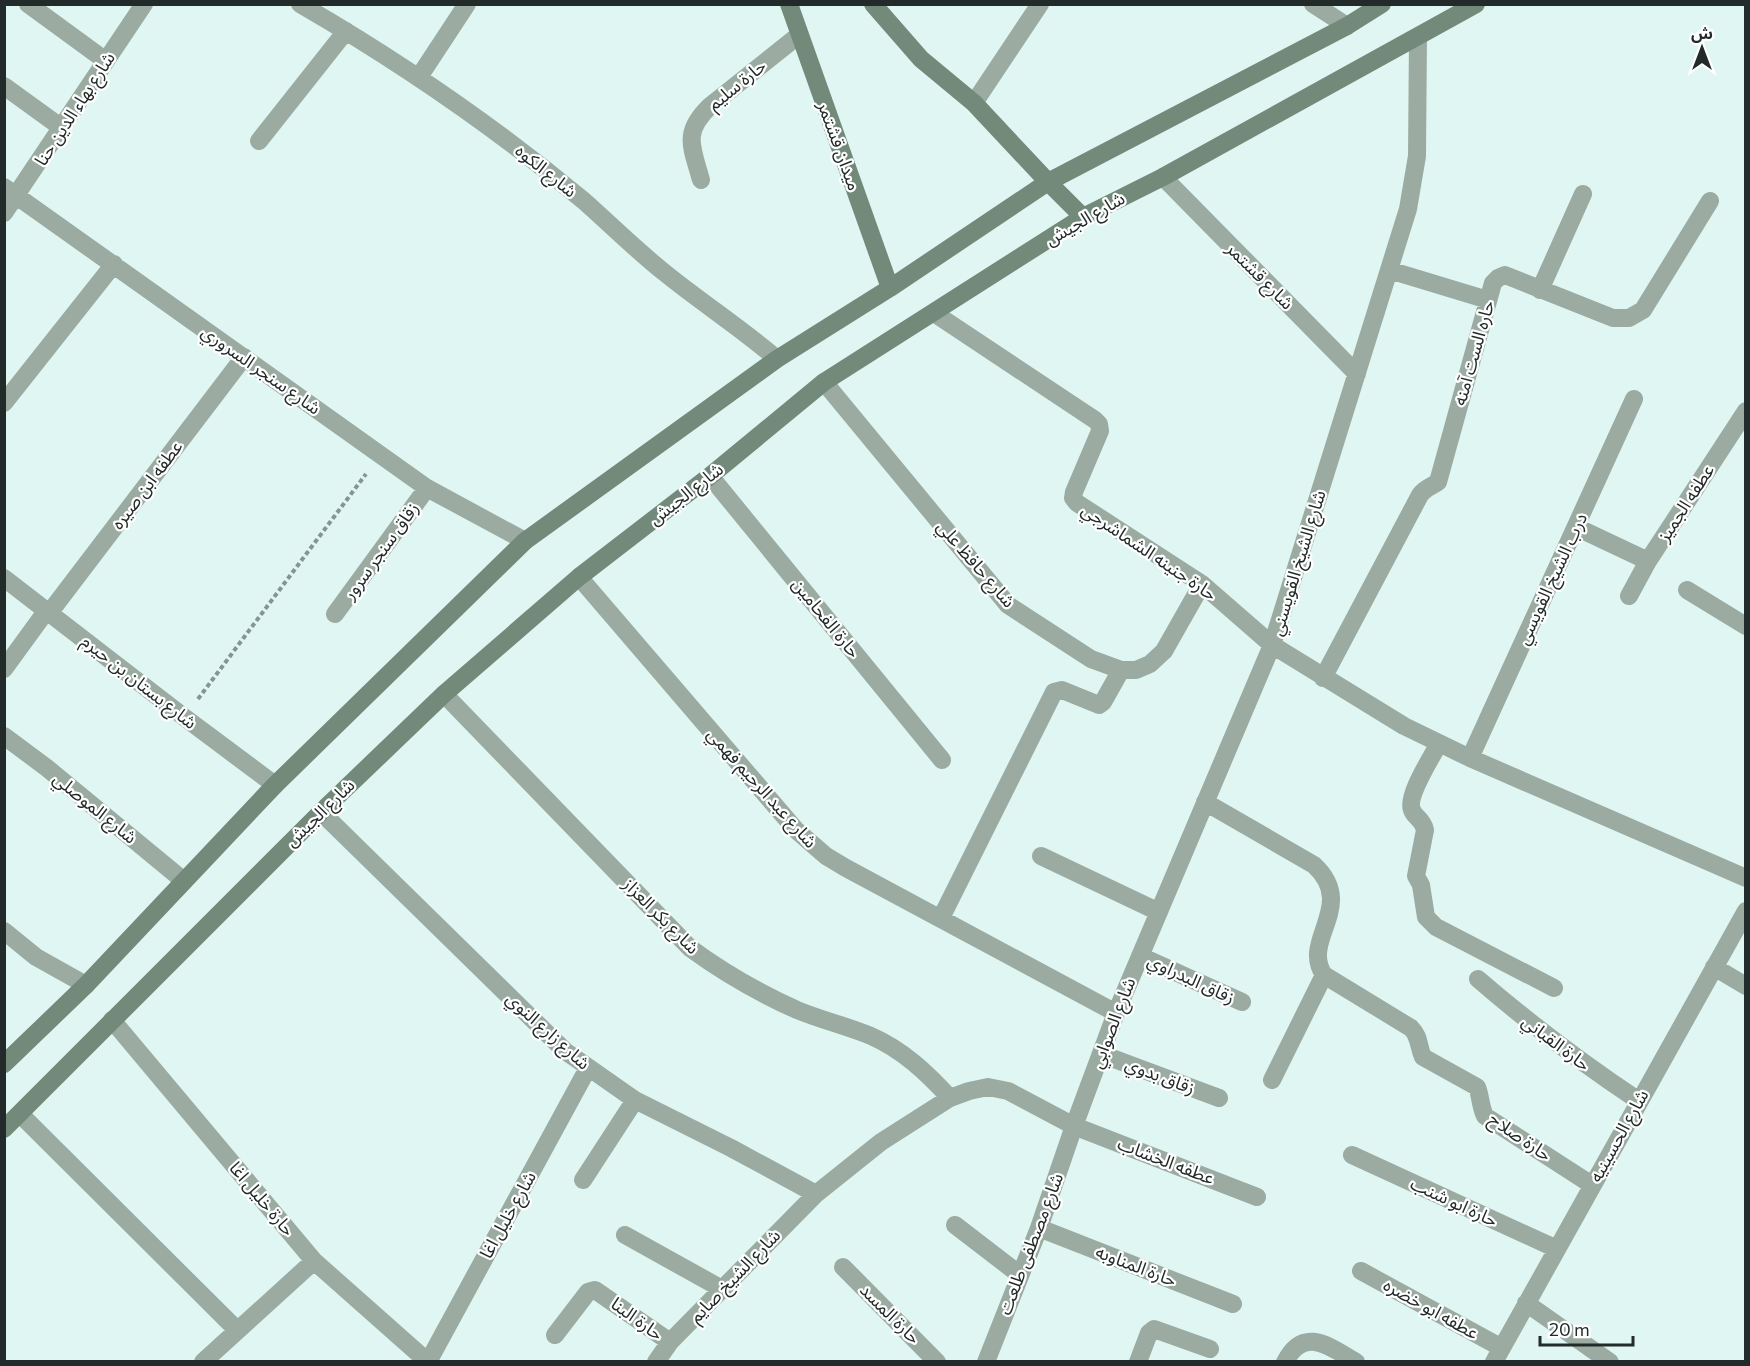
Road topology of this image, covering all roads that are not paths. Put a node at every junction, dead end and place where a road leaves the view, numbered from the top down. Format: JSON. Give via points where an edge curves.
{"nodes":[{"id":1,"x":28,"y":4,"type":"edge"},
{"id":2,"x":144,"y":4,"type":"edge"},
{"id":3,"x":300,"y":4,"type":"edge"},
{"id":4,"x":467,"y":4,"type":"edge"},
{"id":5,"x":789,"y":4,"type":"edge"},
{"id":6,"x":873,"y":4,"type":"edge"},
{"id":7,"x":1040,"y":4,"type":"edge"},
{"id":8,"x":1313,"y":4,"type":"edge"},
{"id":9,"x":1382,"y":4,"type":"edge"},
{"id":10,"x":1476,"y":4,"type":"edge"},
{"id":11,"x":1347,"y":26,"type":"junction"},
{"id":12,"x":346,"y":31,"type":"junction"},
{"id":13,"x":799,"y":35,"type":"junction"},
{"id":14,"x":1418,"y":37,"type":"junction"},
{"id":15,"x":106,"y":61,"type":"junction"},
{"id":16,"x":419,"y":77,"type":"junction"},
{"id":17,"x":4,"y":86,"type":"edge"},
{"id":18,"x":974,"y":104,"type":"junction"},
{"id":19,"x":62,"y":128,"type":"junction"},
{"id":20,"x":260,"y":141,"type":"dead end"},
{"id":21,"x":1163,"y":177,"type":"junction"},
{"id":22,"x":701,"y":180,"type":"dead end"},
{"id":23,"x":1048,"y":182,"type":"junction"},
{"id":24,"x":11,"y":191,"type":"edge"},
{"id":25,"x":1583,"y":194,"type":"dead end"},
{"id":26,"x":1710,"y":201,"type":"dead end"},
{"id":27,"x":4,"y":213,"type":"edge"},
{"id":28,"x":1083,"y":217,"type":"junction"},
{"id":29,"x":114,"y":264,"type":"junction"},
{"id":30,"x":1389,"y":270,"type":"junction"},
{"id":31,"x":890,"y":288,"type":"junction"},
{"id":32,"x":1540,"y":290,"type":"junction"},
{"id":33,"x":1488,"y":300,"type":"junction"},
{"id":34,"x":934,"y":313,"type":"junction"},
{"id":35,"x":244,"y":357,"type":"junction"},
{"id":36,"x":777,"y":359,"type":"junction"},
{"id":37,"x":1357,"y":374,"type":"junction"},
{"id":38,"x":824,"y":382,"type":"junction"},
{"id":39,"x":1634,"y":399,"type":"dead end"},
{"id":40,"x":4,"y":403,"type":"edge"},
{"id":41,"x":1746,"y":411,"type":"edge"},
{"id":42,"x":710,"y":476,"type":"junction"},
{"id":43,"x":427,"y":488,"type":"junction"},
{"id":44,"x":1576,"y":527,"type":"junction"},
{"id":45,"x":525,"y":541,"type":"junction"},
{"id":46,"x":1648,"y":561,"type":"junction"},
{"id":47,"x":579,"y":577,"type":"junction"},
{"id":48,"x":4,"y":578,"type":"edge"},
{"id":49,"x":1202,"y":584,"type":"junction"},
{"id":50,"x":1687,"y":590,"type":"dead end"},
{"id":51,"x":1629,"y":596,"type":"dead end"},
{"id":52,"x":49,"y":611,"type":"junction"},
{"id":53,"x":335,"y":614,"type":"dead end"},
{"id":54,"x":1746,"y":626,"type":"edge"},
{"id":55,"x":1272,"y":645,"type":"junction"},
{"id":56,"x":4,"y":669,"type":"edge"},
{"id":57,"x":1121,"y":670,"type":"junction"},
{"id":58,"x":1323,"y":678,"type":"junction"},
{"id":59,"x":444,"y":694,"type":"junction"},
{"id":60,"x":4,"y":736,"type":"edge"},
{"id":61,"x":1439,"y":743,"type":"junction"},
{"id":62,"x":1470,"y":758,"type":"junction"},
{"id":63,"x":942,"y":760,"type":"dead end"},
{"id":64,"x":275,"y":785,"type":"junction"},
{"id":65,"x":1205,"y":802,"type":"junction"},
{"id":66,"x":321,"y":812,"type":"junction"},
{"id":67,"x":1041,"y":856,"type":"dead end"},
{"id":68,"x":1746,"y":878,"type":"edge"},
{"id":69,"x":184,"y":881,"type":"junction"},
{"id":70,"x":1746,"y":911,"type":"edge"},
{"id":71,"x":1159,"y":912,"type":"junction"},
{"id":72,"x":941,"y":918,"type":"junction"},
{"id":73,"x":4,"y":931,"type":"edge"},
{"id":74,"x":1140,"y":956,"type":"junction"},
{"id":75,"x":1714,"y":968,"type":"junction"},
{"id":76,"x":1324,"y":975,"type":"junction"},
{"id":77,"x":1478,"y":979,"type":"dead end"},
{"id":78,"x":86,"y":985,"type":"junction"},
{"id":79,"x":1746,"y":986,"type":"edge"},
{"id":80,"x":1554,"y":988,"type":"dead end"},
{"id":81,"x":1242,"y":1002,"type":"dead end"},
{"id":82,"x":1116,"y":1013,"type":"junction"},
{"id":83,"x":112,"y":1020,"type":"junction"},
{"id":84,"x":1101,"y":1054,"type":"junction"},
{"id":85,"x":4,"y":1064,"type":"edge"},
{"id":86,"x":588,"y":1068,"type":"junction"},
{"id":87,"x":1272,"y":1080,"type":"dead end"},
{"id":88,"x":950,"y":1098,"type":"junction"},
{"id":89,"x":1219,"y":1098,"type":"dead end"},
{"id":90,"x":636,"y":1100,"type":"junction"},
{"id":91,"x":1639,"y":1101,"type":"junction"},
{"id":92,"x":20,"y":1114,"type":"junction"},
{"id":93,"x":1074,"y":1126,"type":"junction"},
{"id":94,"x":4,"y":1129,"type":"edge"},
{"id":95,"x":1352,"y":1155,"type":"dead end"},
{"id":96,"x":583,"y":1180,"type":"dead end"},
{"id":97,"x":1592,"y":1185,"type":"junction"},
{"id":98,"x":816,"y":1194,"type":"junction"},
{"id":99,"x":1257,"y":1197,"type":"dead end"},
{"id":100,"x":955,"y":1225,"type":"dead end"},
{"id":101,"x":1039,"y":1228,"type":"junction"},
{"id":102,"x":625,"y":1235,"type":"dead end"},
{"id":103,"x":1557,"y":1249,"type":"junction"},
{"id":104,"x":314,"y":1261,"type":"junction"},
{"id":105,"x":843,"y":1267,"type":"dead end"},
{"id":106,"x":1361,"y":1271,"type":"dead end"},
{"id":107,"x":1020,"y":1275,"type":"junction"},
{"id":108,"x":722,"y":1289,"type":"junction"},
{"id":109,"x":1526,"y":1303,"type":"junction"},
{"id":110,"x":1233,"y":1304,"type":"dead end"},
{"id":111,"x":237,"y":1330,"type":"junction"},
{"id":112,"x":555,"y":1335,"type":"dead end"},
{"id":113,"x":670,"y":1342,"type":"junction"},
{"id":114,"x":1210,"y":1349,"type":"dead end"},
{"id":115,"x":1498,"y":1355,"type":"edge"},
{"id":116,"x":428,"y":1361,"type":"edge"},
{"id":117,"x":203,"y":1362,"type":"edge"},
{"id":118,"x":656,"y":1362,"type":"edge"},
{"id":119,"x":937,"y":1362,"type":"edge"},
{"id":120,"x":986,"y":1362,"type":"edge"},
{"id":121,"x":1138,"y":1362,"type":"edge"},
{"id":122,"x":1284,"y":1362,"type":"edge"},
{"id":123,"x":1356,"y":1362,"type":"edge"},
{"id":124,"x":1610,"y":1362,"type":"edge"}],
"edges":[{"from":1,"to":15,"type":"street"},
{"from":2,"to":15,"type":"street","name":"شارع بهاء الدين حنا"},
{"from":3,"to":12,"type":"street","name":"شارع الكوه"},
{"from":4,"to":16,"type":"street"},
{"from":5,"to":13,"type":"main road","name":"ميدان قشتمر"},
{"from":6,"to":18,"type":"main road","via":[[921,59]]},
{"from":7,"to":18,"type":"street"},
{"from":8,"to":11,"type":"street"},
{"from":9,"to":11,"type":"main road"},
{"from":10,"to":14,"type":"main road","name":"شارع الجيش"},
{"from":11,"to":23,"type":"main road"},
{"from":12,"to":16,"type":"street","name":"شارع الكوه"},
{"from":12,"to":20,"type":"street"},
{"from":13,"to":22,"type":"street","name":"حارة سليم","via":[[698,118],[691,133]]},
{"from":13,"to":31,"type":"main road","name":"ميدان قشتمر"},
{"from":14,"to":21,"type":"main road","name":"شارع الجيش"},
{"from":14,"to":30,"type":"street","name":"شارع الشيخ القويسني","via":[[1417,156],[1408,209]]},
{"from":15,"to":19,"type":"street","name":"شارع بهاء الدين حنا"},
{"from":16,"to":36,"type":"street","name":"شارع الكوه","via":[[507,140],[665,273]]},
{"from":17,"to":19,"type":"street"},
{"from":18,"to":23,"type":"main road"},
{"from":19,"to":24,"type":"street","name":"شارع بهاء الدين حنا"},
{"from":21,"to":28,"type":"main road","name":"شارع الجيش"},
{"from":21,"to":37,"type":"street","name":"شارع قشتمر"},
{"from":23,"to":28,"type":"main road"},
{"from":23,"to":31,"type":"main road"},
{"from":24,"to":27,"type":"street","name":"شارع بهاء الدين حنا"},
{"from":24,"to":29,"type":"street","name":"شارع سنجر السروري"},
{"from":25,"to":32,"type":"street"},
{"from":26,"to":32,"type":"street","name":"حاره الست آمنه","via":[[1643,310],[1636,315],[1613,318]]},
{"from":28,"to":34,"type":"main road","name":"شارع الجيش"},
{"from":29,"to":35,"type":"street","name":"شارع سنجر السروري"},
{"from":29,"to":40,"type":"street"},
{"from":30,"to":33,"type":"street"},
{"from":30,"to":37,"type":"street","name":"شارع الشيخ القويسني"},
{"from":31,"to":36,"type":"main road"},
{"from":32,"to":33,"type":"street","name":"حاره الست آمنه","via":[[1505,275],[1493,284]]},
{"from":33,"to":58,"type":"street","name":"حاره الست آمنه","via":[[1438,482],[1420,495]]},
{"from":34,"to":38,"type":"main road","name":"شارع الجيش"},
{"from":34,"to":49,"type":"street","name":"حارة جنينه الشماشرجي","via":[[1099,424],[1100,431],[1074,498],[1077,503]]},
{"from":35,"to":43,"type":"street","name":"شارع سنجر السروري"},
{"from":35,"to":52,"type":"street","name":"عطفه ابن صيره"},
{"from":36,"to":45,"type":"main road"},
{"from":37,"to":55,"type":"street","name":"شارع الشيخ القويسني"},
{"from":38,"to":42,"type":"main road","name":"شارع الجيش"},
{"from":38,"to":57,"type":"street","name":"شارع حافظ علي","via":[[1008,605],[1091,659]]},
{"from":39,"to":44,"type":"street","name":"درب الشيخ القويسي"},
{"from":41,"to":46,"type":"street","name":"عطفه الجميز"},
{"from":42,"to":47,"type":"main road","name":"شارع الجيش"},
{"from":42,"to":63,"type":"street","name":"حارة الفحامين"},
{"from":43,"to":45,"type":"street","name":"شارع سنجر السروري"},
{"from":43,"to":53,"type":"street","name":"زقاق سنجر سرور"},
{"from":44,"to":46,"type":"street"},
{"from":44,"to":62,"type":"street","name":"درب الشيخ القويسي"},
{"from":45,"to":64,"type":"main road"},
{"from":46,"to":51,"type":"street","name":"عطفه الجميز"},
{"from":47,"to":59,"type":"main road","name":"شارع الجيش"},
{"from":47,"to":72,"type":"street","name":"شارع عبد الرحيم فهمي","via":[[796,830],[826,856]]},
{"from":48,"to":52,"type":"street","name":"شارع بستان بن حيرم"},
{"from":49,"to":55,"type":"street","name":"حارة جنينه الشماشرجي"},
{"from":49,"to":57,"type":"street","via":[[1164,651],[1150,664],[1136,670]]},
{"from":50,"to":54,"type":"street"},
{"from":52,"to":56,"type":"street","name":"عطفه ابن صيره"},
{"from":52,"to":64,"type":"street","name":"شارع بستان بن حيرم"},
{"from":55,"to":58,"type":"street","name":"شارع الشيخ القويسني"},
{"from":55,"to":65,"type":"street","name":"شارع الصوابي"},
{"from":57,"to":72,"type":"street","via":[[1099,705],[1062,690],[1054,692]]},
{"from":58,"to":61,"type":"street","name":"شارع الشيخ القويسني"},
{"from":59,"to":66,"type":"main road","name":"شارع الجيش"},
{"from":59,"to":88,"type":"street","name":"شارع بكر العزاز","via":[[690,948],[762,994],[872,1037],[901,1053]]},
{"from":60,"to":69,"type":"street","name":"شارع الموصلي"},
{"from":61,"to":62,"type":"street","name":"شارع الشيخ القويسني"},
{"from":61,"to":80,"type":"street","via":[[1411,804],[1425,830],[1415,872],[1426,917],[1436,927]]},
{"from":62,"to":68,"type":"street","name":"شارع الشيخ القويسني"},
{"from":64,"to":69,"type":"main road"},
{"from":65,"to":71,"type":"street","name":"شارع الصوابي"},
{"from":65,"to":76,"type":"street","via":[[1314,865],[1325,876],[1332,905],[1318,953],[1317,965]]},
{"from":66,"to":83,"type":"main road","name":"شارع الجيش"},
{"from":66,"to":86,"type":"street","name":"شارع زارع النوي","via":[[565,1051]]},
{"from":67,"to":71,"type":"street"},
{"from":69,"to":78,"type":"main road"},
{"from":70,"to":75,"type":"street","name":"شارع الحسينيه"},
{"from":71,"to":74,"type":"street","name":"شارع الصوابي"},
{"from":72,"to":82,"type":"street","name":"شارع عبد الرحيم فهمي"},
{"from":73,"to":78,"type":"street","via":[[36,957]]},
{"from":74,"to":81,"type":"street","name":"زقاق البدراوي"},
{"from":74,"to":82,"type":"street","name":"شارع الصوابي"},
{"from":75,"to":79,"type":"street"},
{"from":75,"to":91,"type":"street","name":"شارع الحسينيه"},
{"from":76,"to":87,"type":"street"},
{"from":76,"to":97,"type":"street","name":"حارة صلاح","via":[[1411,1028],[1420,1041],[1423,1057],[1477,1087],[1485,1116]]},
{"from":77,"to":91,"type":"street","name":"حارة القباني","via":[[1583,1064]]},
{"from":78,"to":85,"type":"main road"},
{"from":82,"to":84,"type":"street","name":"شارع الصوابي"},
{"from":83,"to":92,"type":"main road","name":"شارع الجيش"},
{"from":83,"to":104,"type":"street","name":"حارة خليل اغا"},
{"from":84,"to":89,"type":"street","name":"زقاق بدوي"},
{"from":84,"to":93,"type":"street","name":"شارع الصوابي"},
{"from":86,"to":90,"type":"street","name":"شارع زارع النوي"},
{"from":86,"to":116,"type":"street","name":"شارع خليل اغا"},
{"from":88,"to":93,"type":"street","via":[[988,1088],[1008,1090]]},
{"from":88,"to":98,"type":"street","via":[[881,1142]]},
{"from":90,"to":96,"type":"street"},
{"from":90,"to":98,"type":"street","name":"شارع زارع النوي"},
{"from":91,"to":97,"type":"street","name":"شارع الحسينيه"},
{"from":92,"to":94,"type":"main road","name":"شارع الجيش"},
{"from":92,"to":111,"type":"street"},
{"from":93,"to":99,"type":"street","name":"عطفه الخشاب"},
{"from":93,"to":101,"type":"street","name":"شارع مصطفى طلعت"},
{"from":95,"to":103,"type":"street","name":"حارة ابو شنب"},
{"from":97,"to":103,"type":"street","name":"شارع الحسينيه"},
{"from":98,"to":108,"type":"street","name":"شارع الشيخ صايم"},
{"from":100,"to":107,"type":"street"},
{"from":101,"to":107,"type":"street","name":"شارع مصطفى طلعت"},
{"from":101,"to":110,"type":"street","name":"حارة المناوبه"},
{"from":102,"to":108,"type":"street"},
{"from":103,"to":109,"type":"street","name":"شارع الحسينيه"},
{"from":104,"to":111,"type":"street"},
{"from":104,"to":116,"type":"street","name":"حارة خليل اغا"},
{"from":105,"to":119,"type":"street","name":"حارة المسد"},
{"from":106,"to":115,"type":"street","name":"عطفه ابو خضره"},
{"from":107,"to":120,"type":"street","name":"شارع مصطفى طلعت"},
{"from":108,"to":113,"type":"street","name":"شارع الشيخ صايم"},
{"from":109,"to":115,"type":"street","name":"شارع الحسينيه"},
{"from":109,"to":124,"type":"street"},
{"from":111,"to":117,"type":"street"},
{"from":112,"to":113,"type":"street","name":"حارة البنا","via":[[588,1292],[595,1290]]},
{"from":113,"to":118,"type":"street","name":"شارع الشيخ صايم"},
{"from":114,"to":121,"type":"street","via":[[1154,1329]]},
{"from":122,"to":123,"type":"street","via":[[1295,1346],[1314,1341]]}]}
